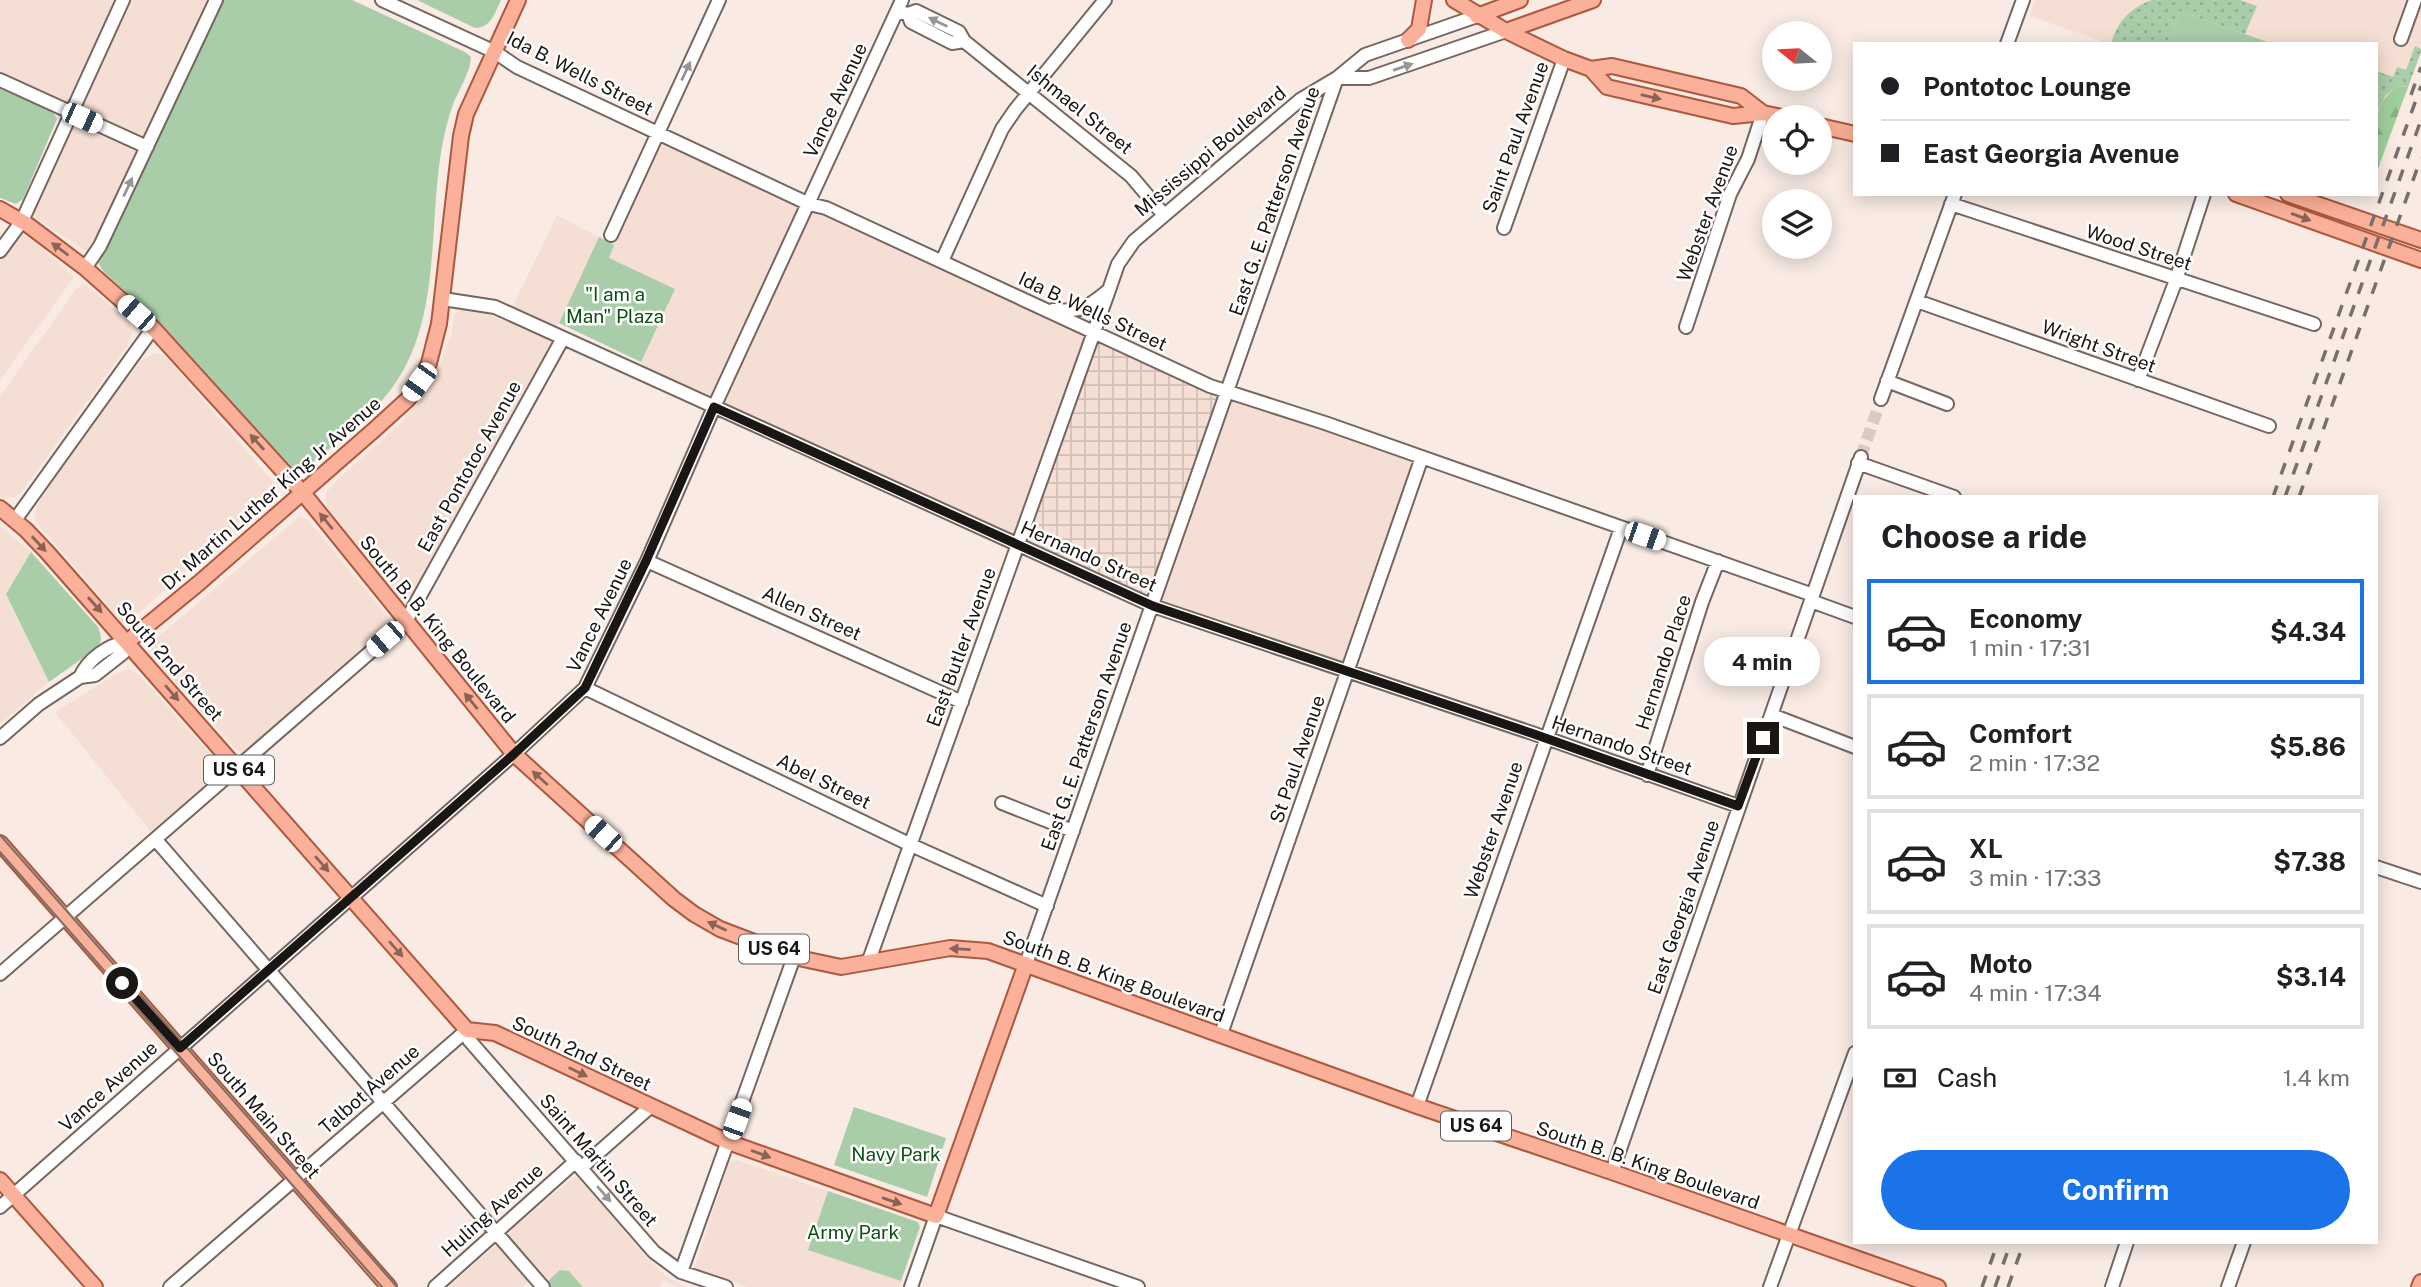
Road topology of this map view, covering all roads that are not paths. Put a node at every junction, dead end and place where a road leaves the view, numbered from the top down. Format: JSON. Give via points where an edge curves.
{"nodes":[{"id":1,"x":123,"y":0,"type":"edge"},
{"id":2,"x":216,"y":0,"type":"edge"},
{"id":3,"x":382,"y":0,"type":"edge"},
{"id":4,"x":518,"y":0,"type":"edge"},
{"id":5,"x":719,"y":0,"type":"edge"},
{"id":6,"x":1104,"y":0,"type":"edge"},
{"id":7,"x":1424,"y":0,"type":"edge"},
{"id":8,"x":1454,"y":0,"type":"edge"},
{"id":9,"x":1520,"y":0,"type":"edge"},
{"id":10,"x":1593,"y":0,"type":"edge"},
{"id":11,"x":2023,"y":0,"type":"edge"},
{"id":12,"x":2415,"y":0,"type":"edge"},
{"id":13,"x":902,"y":8,"type":"edge"},
{"id":14,"x":1478,"y":16,"type":"junction"},
{"id":15,"x":1506,"y":31,"type":"junction"},
{"id":16,"x":2401,"y":39,"type":"dead end"},
{"id":17,"x":1408,"y":40,"type":"junction"},
{"id":18,"x":2008,"y":42,"type":"edge"},
{"id":19,"x":495,"y":52,"type":"junction"},
{"id":20,"x":1564,"y":59,"type":"junction"},
{"id":21,"x":1591,"y":69,"type":"junction"},
{"id":22,"x":1337,"y":78,"type":"junction"},
{"id":23,"x":0,"y":80,"type":"edge"},
{"id":24,"x":1030,"y":92,"type":"junction"},
{"id":25,"x":70,"y":113,"type":"junction"},
{"id":26,"x":1762,"y":113,"type":"junction"},
{"id":27,"x":1832,"y":129,"type":"edge"},
{"id":28,"x":657,"y":133,"type":"junction"},
{"id":29,"x":1853,"y":134,"type":"edge"},
{"id":30,"x":147,"y":147,"type":"junction"},
{"id":31,"x":2203,"y":196,"type":"edge"},
{"id":32,"x":2242,"y":196,"type":"edge"},
{"id":33,"x":2294,"y":196,"type":"edge"},
{"id":34,"x":1953,"y":199,"type":"edge"},
{"id":35,"x":809,"y":204,"type":"junction"},
{"id":36,"x":0,"y":209,"type":"edge"},
{"id":37,"x":1164,"y":215,"type":"junction"},
{"id":38,"x":22,"y":221,"type":"junction"},
{"id":39,"x":1503,"y":228,"type":"dead end"},
{"id":40,"x":611,"y":235,"type":"dead end"},
{"id":41,"x":2421,"y":240,"type":"edge"},
{"id":42,"x":0,"y":251,"type":"edge"},
{"id":43,"x":2421,"y":260,"type":"edge"},
{"id":44,"x":942,"y":261,"type":"junction"},
{"id":45,"x":1118,"y":264,"type":"joint"},
{"id":46,"x":85,"y":268,"type":"junction"},
{"id":47,"x":2176,"y":280,"type":"junction"},
{"id":48,"x":1109,"y":290,"type":"junction"},
{"id":49,"x":443,"y":299,"type":"junction"},
{"id":50,"x":1917,"y":301,"type":"junction"},
{"id":51,"x":1045,"y":310,"type":"junction"},
{"id":52,"x":2314,"y":324,"type":"dead end"},
{"id":53,"x":1686,"y":327,"type":"dead end"},
{"id":54,"x":153,"y":328,"type":"junction"},
{"id":55,"x":1094,"y":333,"type":"junction"},
{"id":56,"x":563,"y":338,"type":"junction"},
{"id":57,"x":2138,"y":380,"type":"junction"},
{"id":58,"x":1887,"y":382,"type":"junction"},
{"id":59,"x":1228,"y":391,"type":"junction"},
{"id":60,"x":1881,"y":399,"type":"tunnel mouth"},
{"id":61,"x":1947,"y":404,"type":"dead end"},
{"id":62,"x":714,"y":407,"type":"junction"},
{"id":63,"x":2269,"y":426,"type":"dead end"},
{"id":64,"x":1422,"y":457,"type":"junction"},
{"id":65,"x":303,"y":493,"type":"junction"},
{"id":66,"x":1949,"y":495,"type":"edge"},
{"id":67,"x":0,"y":508,"type":"edge"},
{"id":68,"x":15,"y":520,"type":"junction"},
{"id":69,"x":1620,"y":528,"type":"junction"},
{"id":70,"x":1018,"y":544,"type":"junction"},
{"id":71,"x":646,"y":561,"type":"junction"},
{"id":72,"x":1718,"y":561,"type":"junction"},
{"id":73,"x":1812,"y":598,"type":"junction"},
{"id":74,"x":1153,"y":606,"type":"junction"},
{"id":75,"x":1853,"y":616,"type":"edge"},
{"id":76,"x":406,"y":621,"type":"junction"},
{"id":77,"x":127,"y":642,"type":"junction"},
{"id":78,"x":1348,"y":673,"type":"junction"},
{"id":79,"x":585,"y":688,"type":"junction"},
{"id":80,"x":962,"y":702,"type":"junction"},
{"id":81,"x":1772,"y":715,"type":"junction"},
{"id":82,"x":0,"y":738,"type":"edge"},
{"id":83,"x":1545,"y":738,"type":"junction"},
{"id":84,"x":1853,"y":746,"type":"edge"},
{"id":85,"x":514,"y":754,"type":"junction"},
{"id":86,"x":238,"y":768,"type":"junction"},
{"id":87,"x":1647,"y":775,"type":"junction"},
{"id":88,"x":1002,"y":803,"type":"dead end"},
{"id":89,"x":1738,"y":806,"type":"junction"},
{"id":90,"x":1073,"y":831,"type":"junction"},
{"id":91,"x":156,"y":840,"type":"junction"},
{"id":92,"x":0,"y":843,"type":"edge"},
{"id":93,"x":911,"y":845,"type":"junction"},
{"id":94,"x":2378,"y":868,"type":"edge"},
{"id":95,"x":2421,"y":882,"type":"edge"},
{"id":96,"x":351,"y":897,"type":"junction"},
{"id":97,"x":1047,"y":906,"type":"junction"},
{"id":98,"x":65,"y":918,"type":"junction"},
{"id":99,"x":794,"y":957,"type":"junction"},
{"id":100,"x":869,"y":963,"type":"junction"},
{"id":101,"x":1026,"y":964,"type":"junction"},
{"id":102,"x":269,"y":970,"type":"junction"},
{"id":103,"x":0,"y":974,"type":"edge"},
{"id":104,"x":467,"y":1030,"type":"junction"},
{"id":105,"x":1221,"y":1034,"type":"junction"},
{"id":106,"x":180,"y":1048,"type":"junction"},
{"id":107,"x":1853,"y":1059,"type":"edge"},
{"id":108,"x":383,"y":1104,"type":"junction"},
{"id":109,"x":1417,"y":1106,"type":"junction"},
{"id":110,"x":650,"y":1107,"type":"junction"},
{"id":111,"x":728,"y":1142,"type":"junction"},
{"id":112,"x":578,"y":1165,"type":"junction"},
{"id":113,"x":1612,"y":1172,"type":"junction"},
{"id":114,"x":294,"y":1179,"type":"junction"},
{"id":115,"x":0,"y":1180,"type":"edge"},
{"id":116,"x":13,"y":1196,"type":"junction"},
{"id":117,"x":0,"y":1207,"type":"edge"},
{"id":118,"x":936,"y":1216,"type":"junction"},
{"id":119,"x":495,"y":1233,"type":"junction"},
{"id":120,"x":1790,"y":1235,"type":"junction"},
{"id":121,"x":2126,"y":1244,"type":"edge"},
{"id":122,"x":2243,"y":1244,"type":"edge"},
{"id":123,"x":681,"y":1272,"type":"junction"},
{"id":124,"x":1135,"y":1286,"type":"edge"},
{"id":125,"x":95,"y":1287,"type":"edge"},
{"id":126,"x":170,"y":1287,"type":"edge"},
{"id":127,"x":389,"y":1287,"type":"edge"},
{"id":128,"x":435,"y":1287,"type":"edge"},
{"id":129,"x":543,"y":1287,"type":"edge"},
{"id":130,"x":726,"y":1287,"type":"edge"},
{"id":131,"x":911,"y":1287,"type":"edge"},
{"id":132,"x":1770,"y":1287,"type":"edge"},
{"id":133,"x":1938,"y":1287,"type":"edge"},
{"id":134,"x":2112,"y":1287,"type":"edge"},
{"id":135,"x":2228,"y":1287,"type":"edge"}],
"edges":[{"from":1,"to":25,"type":"street"},
{"from":2,"to":30,"type":"street"},
{"from":3,"to":19,"type":"street","name":"Ida B. Wells Street"},
{"from":4,"to":19,"type":"main road","name":"Dr. Martin Luther King Jr Avenue"},
{"from":28,"to":5,"type":"street","one_way":true},
{"from":6,"to":24,"type":"street"},
{"from":7,"to":17,"type":"main road","via":[[1419,29]]},
{"from":8,"to":14,"type":"main road"},
{"from":9,"to":14,"type":"main road","name":"Mississippi Boulevard"},
{"from":10,"to":15,"type":"main road","name":"Mississippi Boulevard"},
{"from":11,"to":18,"type":"street"},
{"from":12,"to":16,"type":"street"},
{"from":13,"to":24,"type":"street","name":"Ishmael Street","via":[[911,22],[952,43],[964,41]]},
{"from":13,"to":35,"type":"street","name":"Vance Avenue"},
{"from":14,"to":15,"type":"main road"},
{"from":14,"to":17,"type":"street","name":"Mississippi Boulevard"},
{"from":15,"to":20,"type":"main road"},
{"from":22,"to":15,"type":"street","name":"Mississippi Boulevard","one_way":true,"via":[[1369,78]]},
{"from":17,"to":22,"type":"street","name":"Mississippi Boulevard","via":[[1365,55]]},
{"from":19,"to":28,"type":"street","name":"Ida B. Wells Street","via":[[517,67]]},
{"from":19,"to":49,"type":"main road","name":"Dr. Martin Luther King Jr Avenue","via":[[466,114],[461,136]]},
{"from":20,"to":21,"type":"main road"},
{"from":20,"to":39,"type":"street","name":"Saint Paul Avenue"},
{"from":21,"to":26,"type":"main road","via":[[1612,66],[1741,96]]},
{"from":21,"to":26,"type":"main road","one_way":true,"via":[[1607,87],[1733,116]]},
{"from":22,"to":37,"type":"street","name":"Mississippi Boulevard","via":[[1300,100]]},
{"from":22,"to":59,"type":"street","name":"East G. E. Patterson Avenue"},
{"from":23,"to":25,"type":"street"},
{"from":24,"to":37,"type":"street","name":"Ishmael Street","via":[[1131,176]]},
{"from":24,"to":44,"type":"street","via":[[991,150]]},
{"from":25,"to":30,"type":"street"},
{"from":25,"to":38,"type":"street"},
{"from":26,"to":53,"type":"street","name":"Webster Avenue"},
{"from":27,"to":29,"type":"main road"},
{"from":28,"to":35,"type":"street","name":"Ida B. Wells Street"},
{"from":28,"to":40,"type":"street"},
{"from":46,"to":30,"type":"street","one_way":true},
{"from":31,"to":47,"type":"street"},
{"from":32,"to":43,"type":"main road","one_way":true},
{"from":33,"to":41,"type":"main road"},
{"from":34,"to":47,"type":"street","name":"Wood Street"},
{"from":34,"to":50,"type":"street"},
{"from":35,"to":44,"type":"street","name":"Ida B. Wells Street"},
{"from":35,"to":62,"type":"street","name":"Vance Avenue"},
{"from":36,"to":38,"type":"main road","name":"South B. B. King Boulevard","number":"US 64"},
{"from":37,"to":45,"type":"street","name":"Mississippi Boulevard","via":[[1133,241]]},
{"from":38,"to":42,"type":"street"},
{"from":46,"to":38,"type":"main road","name":"South B. B. King Boulevard","number":"US 64","one_way":true},
{"from":44,"to":51,"type":"street","name":"Ida B. Wells Street"},
{"from":45,"to":48,"type":"street","name":"East Butler Avenue"},
{"from":46,"to":54,"type":"main road","name":"South B. B. King Boulevard","number":"US 64"},
{"from":47,"to":52,"type":"street","name":"Wood Street"},
{"from":47,"to":57,"type":"street"},
{"from":48,"to":51,"type":"street","via":[[1085,309]]},
{"from":48,"to":55,"type":"street","name":"East Butler Avenue"},
{"from":49,"to":56,"type":"street","name":"Hernando Street","via":[[495,307]]},
{"from":49,"to":65,"type":"main road","name":"Dr. Martin Luther King Jr Avenue","via":[[429,363],[414,390]]},
{"from":50,"to":57,"type":"street","name":"Wright Street"},
{"from":50,"to":58,"type":"street"},
{"from":51,"to":55,"type":"street","name":"Ida B. Wells Street"},
{"from":65,"to":54,"type":"main road","name":"South B. B. King Boulevard","number":"US 64","one_way":true},
{"from":54,"to":68,"type":"street"},
{"from":55,"to":59,"type":"street","name":"Ida B. Wells Street"},
{"from":55,"to":70,"type":"street","name":"East Butler Avenue"},
{"from":56,"to":62,"type":"street","name":"Hernando Street"},
{"from":56,"to":76,"type":"street","name":"East Pontotoc Avenue"},
{"from":57,"to":63,"type":"street","name":"Wright Street"},
{"from":58,"to":60,"type":"street"},
{"from":58,"to":61,"type":"street"},
{"from":59,"to":64,"type":"street","name":"Ida B. Wells Street"},
{"from":59,"to":74,"type":"street","name":"East G. E. Patterson Avenue"},
{"from":62,"to":70,"type":"street","name":"Hernando Street"},
{"from":62,"to":71,"type":"street","name":"Vance Avenue"},
{"from":64,"to":69,"type":"street","name":"Ida B. Wells Street"},
{"from":64,"to":78,"type":"street","name":"St Paul Avenue"},
{"from":76,"to":65,"type":"main road","name":"South B. B. King Boulevard","number":"US 64","one_way":true},
{"from":65,"to":77,"type":"main road","name":"Dr. Martin Luther King Jr Avenue"},
{"from":66,"to":73,"type":"street","name":"East Georgia Avenue","via":[[1859,460]]},
{"from":67,"to":68,"type":"main road","name":"South 2nd Street","number":"US 64"},
{"from":68,"to":77,"type":"main road","name":"South 2nd Street","number":"US 64","one_way":true},
{"from":69,"to":72,"type":"street","name":"Ida B. Wells Street"},
{"from":69,"to":83,"type":"street","name":"Webster Avenue"},
{"from":70,"to":74,"type":"street","name":"Hernando Street"},
{"from":70,"to":80,"type":"street","name":"East Butler Avenue"},
{"from":71,"to":79,"type":"street","name":"Vance Avenue"},
{"from":71,"to":80,"type":"street","name":"Allen Street"},
{"from":72,"to":73,"type":"street","name":"Ida B. Wells Street"},
{"from":72,"to":87,"type":"street","name":"Hernando Place"},
{"from":73,"to":75,"type":"street","name":"Ida B. Wells Street"},
{"from":73,"to":81,"type":"street","name":"East Georgia Avenue"},
{"from":74,"to":78,"type":"street","name":"Hernando Street"},
{"from":74,"to":90,"type":"street","name":"East G. E. Patterson Avenue"},
{"from":85,"to":76,"type":"main road","name":"South B. B. King Boulevard","number":"US 64","one_way":true},
{"from":76,"to":86,"type":"street","name":"East Pontotoc Avenue"},
{"from":77,"to":82,"type":"street","name":"Dr. Martin Luther King Jr Avenue","via":[[123,653],[95,675],[80,677],[39,704]]},
{"from":77,"to":86,"type":"main road","name":"South 2nd Street","number":"US 64","one_way":true},
{"from":78,"to":83,"type":"street","name":"Hernando Street"},
{"from":78,"to":105,"type":"street","name":"St Paul Avenue"},
{"from":79,"to":85,"type":"street","name":"Vance Avenue"},
{"from":79,"to":93,"type":"street","name":"Abel Street"},
{"from":80,"to":93,"type":"street","name":"East Butler Avenue"},
{"from":81,"to":84,"type":"street"},
{"from":81,"to":89,"type":"street","name":"East Georgia Avenue"},
{"from":83,"to":87,"type":"street","name":"Hernando Street"},
{"from":83,"to":109,"type":"street","name":"Webster Avenue"},
{"from":85,"to":96,"type":"street","name":"Vance Avenue"},
{"from":99,"to":85,"type":"main road","name":"South B. B. King Boulevard","number":"US 64","one_way":true,"via":[[720,929],[694,914]]},
{"from":86,"to":91,"type":"street","name":"East Pontotoc Avenue"},
{"from":86,"to":96,"type":"main road","name":"South 2nd Street","number":"US 64","one_way":true},
{"from":87,"to":89,"type":"street","name":"Hernando Street"},
{"from":88,"to":90,"type":"street"},
{"from":89,"to":113,"type":"street","name":"East Georgia Avenue"},
{"from":90,"to":97,"type":"street","name":"East G. E. Patterson Avenue"},
{"from":91,"to":98,"type":"street","name":"East Pontotoc Avenue"},
{"from":91,"to":102,"type":"street"},
{"from":92,"to":98,"type":"main road","name":"South Main Street"},
{"from":93,"to":97,"type":"street","name":"Abel Street"},
{"from":93,"to":100,"type":"street","name":"East Butler Avenue"},
{"from":94,"to":95,"type":"street"},
{"from":96,"to":102,"type":"street","name":"Vance Avenue"},
{"from":96,"to":104,"type":"main road","name":"South 2nd Street","number":"US 64","one_way":true},
{"from":97,"to":101,"type":"street","name":"East G. E. Patterson Avenue"},
{"from":98,"to":103,"type":"street","name":"East Pontotoc Avenue"},
{"from":98,"to":106,"type":"main road","name":"South Main Street"},
{"from":99,"to":100,"type":"main road","name":"South B. B. King Boulevard","number":"US 64","via":[[841,967]]},
{"from":99,"to":111,"type":"street"},
{"from":101,"to":100,"type":"main road","name":"South B. B. King Boulevard","number":"US 64","one_way":true,"via":[[988,951],[950,948]]},
{"from":101,"to":105,"type":"main road","name":"South B. B. King Boulevard","number":"US 64"},
{"from":101,"to":118,"type":"main road","name":"East G. E. Patterson Avenue"},
{"from":102,"to":106,"type":"street","name":"Vance Avenue"},
{"from":102,"to":108,"type":"street"},
{"from":104,"to":108,"type":"street","name":"Talbot Avenue"},
{"from":104,"to":110,"type":"main road","name":"South 2nd Street","one_way":true,"via":[[495,1033]]},
{"from":104,"to":112,"type":"street","name":"Saint Martin Street","via":[[469,1040]]},
{"from":105,"to":109,"type":"main road","name":"South B. B. King Boulevard","number":"US 64"},
{"from":106,"to":114,"type":"main road","name":"South Main Street"},
{"from":106,"to":116,"type":"street","name":"Vance Avenue"},
{"from":107,"to":120,"type":"street"},
{"from":108,"to":114,"type":"street","name":"Talbot Avenue"},
{"from":108,"to":119,"type":"street"},
{"from":109,"to":113,"type":"main road","name":"South B. B. King Boulevard","number":"US 64"},
{"from":110,"to":111,"type":"main road","name":"South 2nd Street"},
{"from":110,"to":112,"type":"street","name":"Huling Avenue"},
{"from":111,"to":118,"type":"main road","name":"South 2nd Street","one_way":true},
{"from":111,"to":123,"type":"street"},
{"from":112,"to":119,"type":"street","name":"Huling Avenue"},
{"from":112,"to":123,"type":"street","name":"Saint Martin Street","one_way":true,"via":[[654,1252]]},
{"from":113,"to":120,"type":"main road","name":"South B. B. King Boulevard","number":"US 64"},
{"from":114,"to":126,"type":"street","name":"Talbot Avenue"},
{"from":114,"to":127,"type":"main road","name":"South Main Street"},
{"from":115,"to":116,"type":"main road"},
{"from":116,"to":117,"type":"street","name":"Vance Avenue"},
{"from":116,"to":125,"type":"main road"},
{"from":118,"to":124,"type":"street","name":"South 2nd Street"},
{"from":118,"to":131,"type":"street","name":"East G. E. Patterson Avenue"},
{"from":119,"to":128,"type":"street","name":"Huling Avenue"},
{"from":119,"to":129,"type":"street"},
{"from":120,"to":132,"type":"street"},
{"from":120,"to":133,"type":"main road","name":"South B. B. King Boulevard","number":"US 64"},
{"from":121,"to":134,"type":"street"},
{"from":122,"to":135,"type":"street"},
{"from":123,"to":130,"type":"street","name":"Saint Martin Street"}]}
